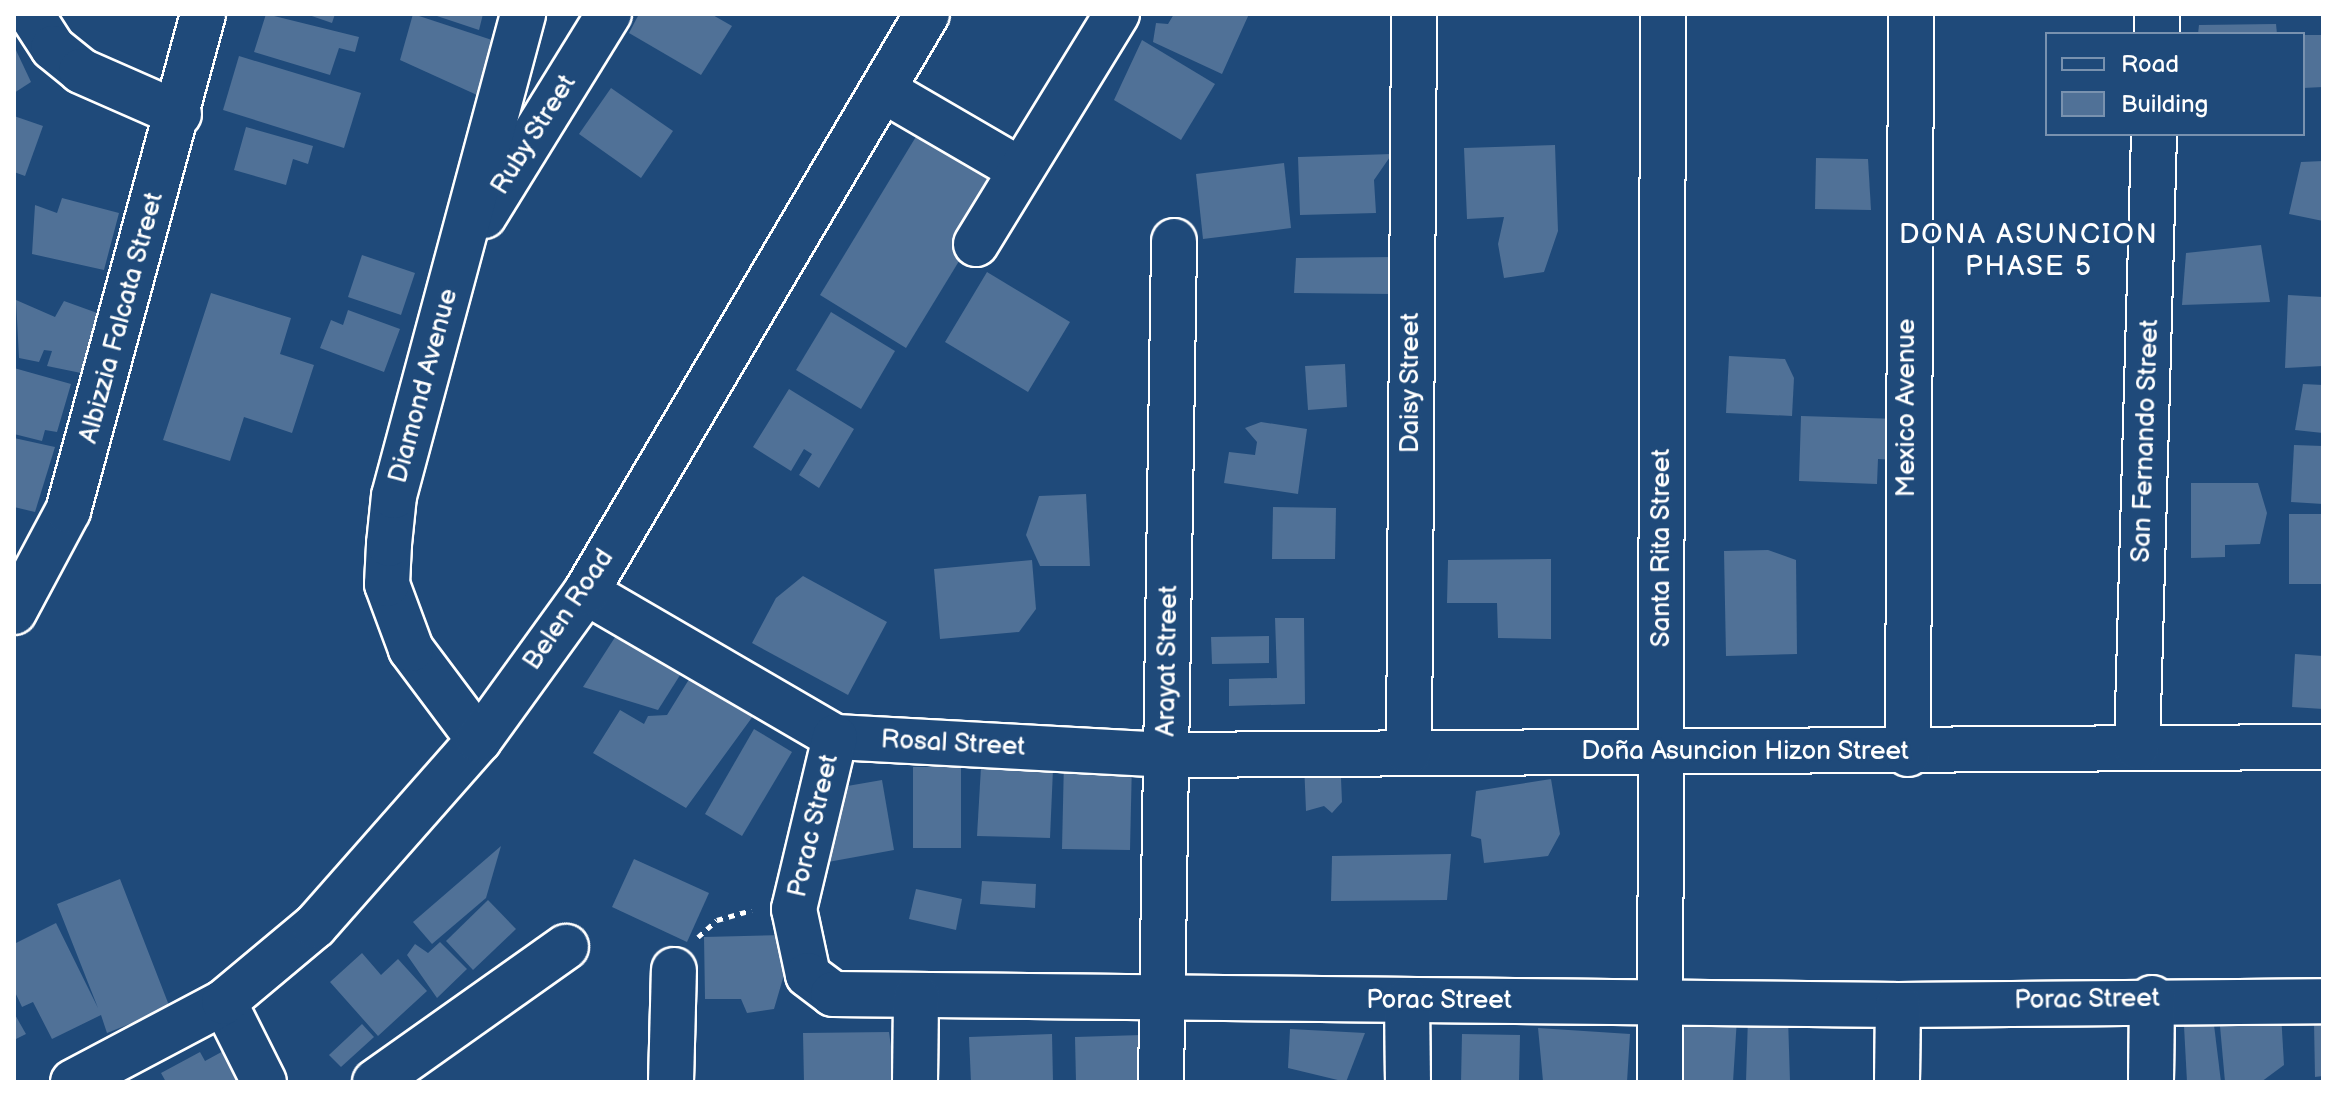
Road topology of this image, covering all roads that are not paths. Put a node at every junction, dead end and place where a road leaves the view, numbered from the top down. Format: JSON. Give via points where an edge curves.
{"nodes":[{"id":1,"x":31,"y":14,"type":"edge"},
{"id":2,"x":203,"y":14,"type":"edge"},
{"id":3,"x":523,"y":14,"type":"edge"},
{"id":4,"x":609,"y":14,"type":"edge"},
{"id":5,"x":927,"y":14,"type":"edge"},
{"id":6,"x":1117,"y":14,"type":"edge"},
{"id":7,"x":1414,"y":14,"type":"edge"},
{"id":8,"x":1663,"y":14,"type":"edge"},
{"id":9,"x":1911,"y":14,"type":"edge"},
{"id":10,"x":883,"y":90,"type":"junction"},
{"id":11,"x":179,"y":114,"type":"junction"},
{"id":12,"x":2154,"y":136,"type":"edge"},
{"id":13,"x":1019,"y":169,"type":"junction"},
{"id":14,"x":1174,"y":241,"type":"dead end"},
{"id":15,"x":976,"y":244,"type":"dead end"},
{"id":16,"x":459,"y":256,"type":"junction"},
{"id":17,"x":586,"y":592,"type":"junction"},
{"id":18,"x":14,"y":612,"type":"edge"},
{"id":19,"x":835,"y":737,"type":"junction"},
{"id":20,"x":479,"y":740,"type":"junction"},
{"id":21,"x":2137,"y":747,"type":"junction"},
{"id":22,"x":2323,"y":747,"type":"edge"},
{"id":23,"x":1662,"y":749,"type":"junction"},
{"id":24,"x":1409,"y":752,"type":"junction"},
{"id":25,"x":1908,"y":754,"type":"junction"},
{"id":26,"x":1167,"y":755,"type":"junction"},
{"id":27,"x":566,"y":947,"type":"dead end"},
{"id":28,"x":674,"y":970,"type":"road end"},
{"id":29,"x":916,"y":996,"type":"junction"},
{"id":30,"x":2152,"y":998,"type":"junction"},
{"id":31,"x":1163,"y":999,"type":"junction"},
{"id":32,"x":1407,"y":1001,"type":"junction"},
{"id":33,"x":2323,"y":1001,"type":"edge"},
{"id":34,"x":224,"y":1002,"type":"junction"},
{"id":35,"x":1660,"y":1002,"type":"junction"},
{"id":36,"x":1898,"y":1005,"type":"junction"},
{"id":37,"x":73,"y":1082,"type":"edge"},
{"id":38,"x":264,"y":1082,"type":"edge"},
{"id":39,"x":375,"y":1082,"type":"edge"},
{"id":40,"x":671,"y":1082,"type":"edge"},
{"id":41,"x":915,"y":1082,"type":"edge"},
{"id":42,"x":1161,"y":1082,"type":"edge"},
{"id":43,"x":1408,"y":1082,"type":"edge"},
{"id":44,"x":1660,"y":1082,"type":"edge"},
{"id":45,"x":1897,"y":1082,"type":"edge"},
{"id":46,"x":2151,"y":1082,"type":"edge"}],
"edges":[{"from":1,"to":11,"type":"street","via":[[53,48],[81,71]]},
{"from":2,"to":11,"type":"street","name":"Albizzia Falcata Street"},
{"from":3,"to":16,"type":"street","name":"Diamond Avenue"},
{"from":4,"to":16,"type":"street","name":"Ruby Street"},
{"from":5,"to":10,"type":"street","name":"Belen Road"},
{"from":6,"to":13,"type":"street"},
{"from":7,"to":24,"type":"street","name":"Daisy Street"},
{"from":8,"to":23,"type":"street","name":"Santa Rita Street"},
{"from":9,"to":25,"type":"street","name":"Mexico Avenue"},
{"from":10,"to":13,"type":"street"},
{"from":10,"to":17,"type":"street","name":"Belen Road"},
{"from":11,"to":18,"type":"street","name":"Albizzia Falcata Street","via":[[68,511]]},
{"from":12,"to":21,"type":"street","name":"San Fernando Street"},
{"from":13,"to":15,"type":"street"},
{"from":14,"to":26,"type":"street","name":"Arayat Street"},
{"from":16,"to":20,"type":"street","name":"Diamond Avenue","via":[[394,496],[387,584],[411,649]]},
{"from":17,"to":19,"type":"street","name":"Rosal Street"},
{"from":17,"to":20,"type":"street","name":"Belen Road"},
{"from":19,"to":26,"type":"street","name":"Rosal Street"},
{"from":19,"to":29,"type":"street","name":"Porac Street","via":[[794,909],[798,950],[818,987],[854,997]]},
{"from":20,"to":34,"type":"street","name":"Belen Road","via":[[349,893]]},
{"from":21,"to":22,"type":"street","name":"Doña Asuncion Hizon Street"},
{"from":21,"to":25,"type":"street","name":"Doña Asuncion Hizon Street"},
{"from":23,"to":24,"type":"street","name":"Doña Asuncion Hizon Street"},
{"from":23,"to":25,"type":"street","name":"Doña Asuncion Hizon Street"},
{"from":23,"to":35,"type":"street","name":"Santa Rita Street"},
{"from":24,"to":26,"type":"street","name":"Doña Asuncion Hizon Street"},
{"from":26,"to":31,"type":"street","name":"Arayat Street"},
{"from":27,"to":39,"type":"street"},
{"from":28,"to":40,"type":"street"},
{"from":29,"to":31,"type":"street","name":"Porac Street"},
{"from":29,"to":41,"type":"street"},
{"from":30,"to":33,"type":"street","name":"Porac Street"},
{"from":30,"to":36,"type":"street","name":"Porac Street"},
{"from":30,"to":46,"type":"street"},
{"from":31,"to":32,"type":"street","name":"Porac Street"},
{"from":31,"to":42,"type":"street","name":"Arayat Street"},
{"from":32,"to":35,"type":"street","name":"Porac Street"},
{"from":32,"to":43,"type":"street"},
{"from":34,"to":37,"type":"street","name":"Belen Road"},
{"from":34,"to":38,"type":"street"},
{"from":35,"to":36,"type":"street","name":"Porac Street"},
{"from":35,"to":44,"type":"street","name":"Santa Rita Street"},
{"from":36,"to":45,"type":"street"}]}
